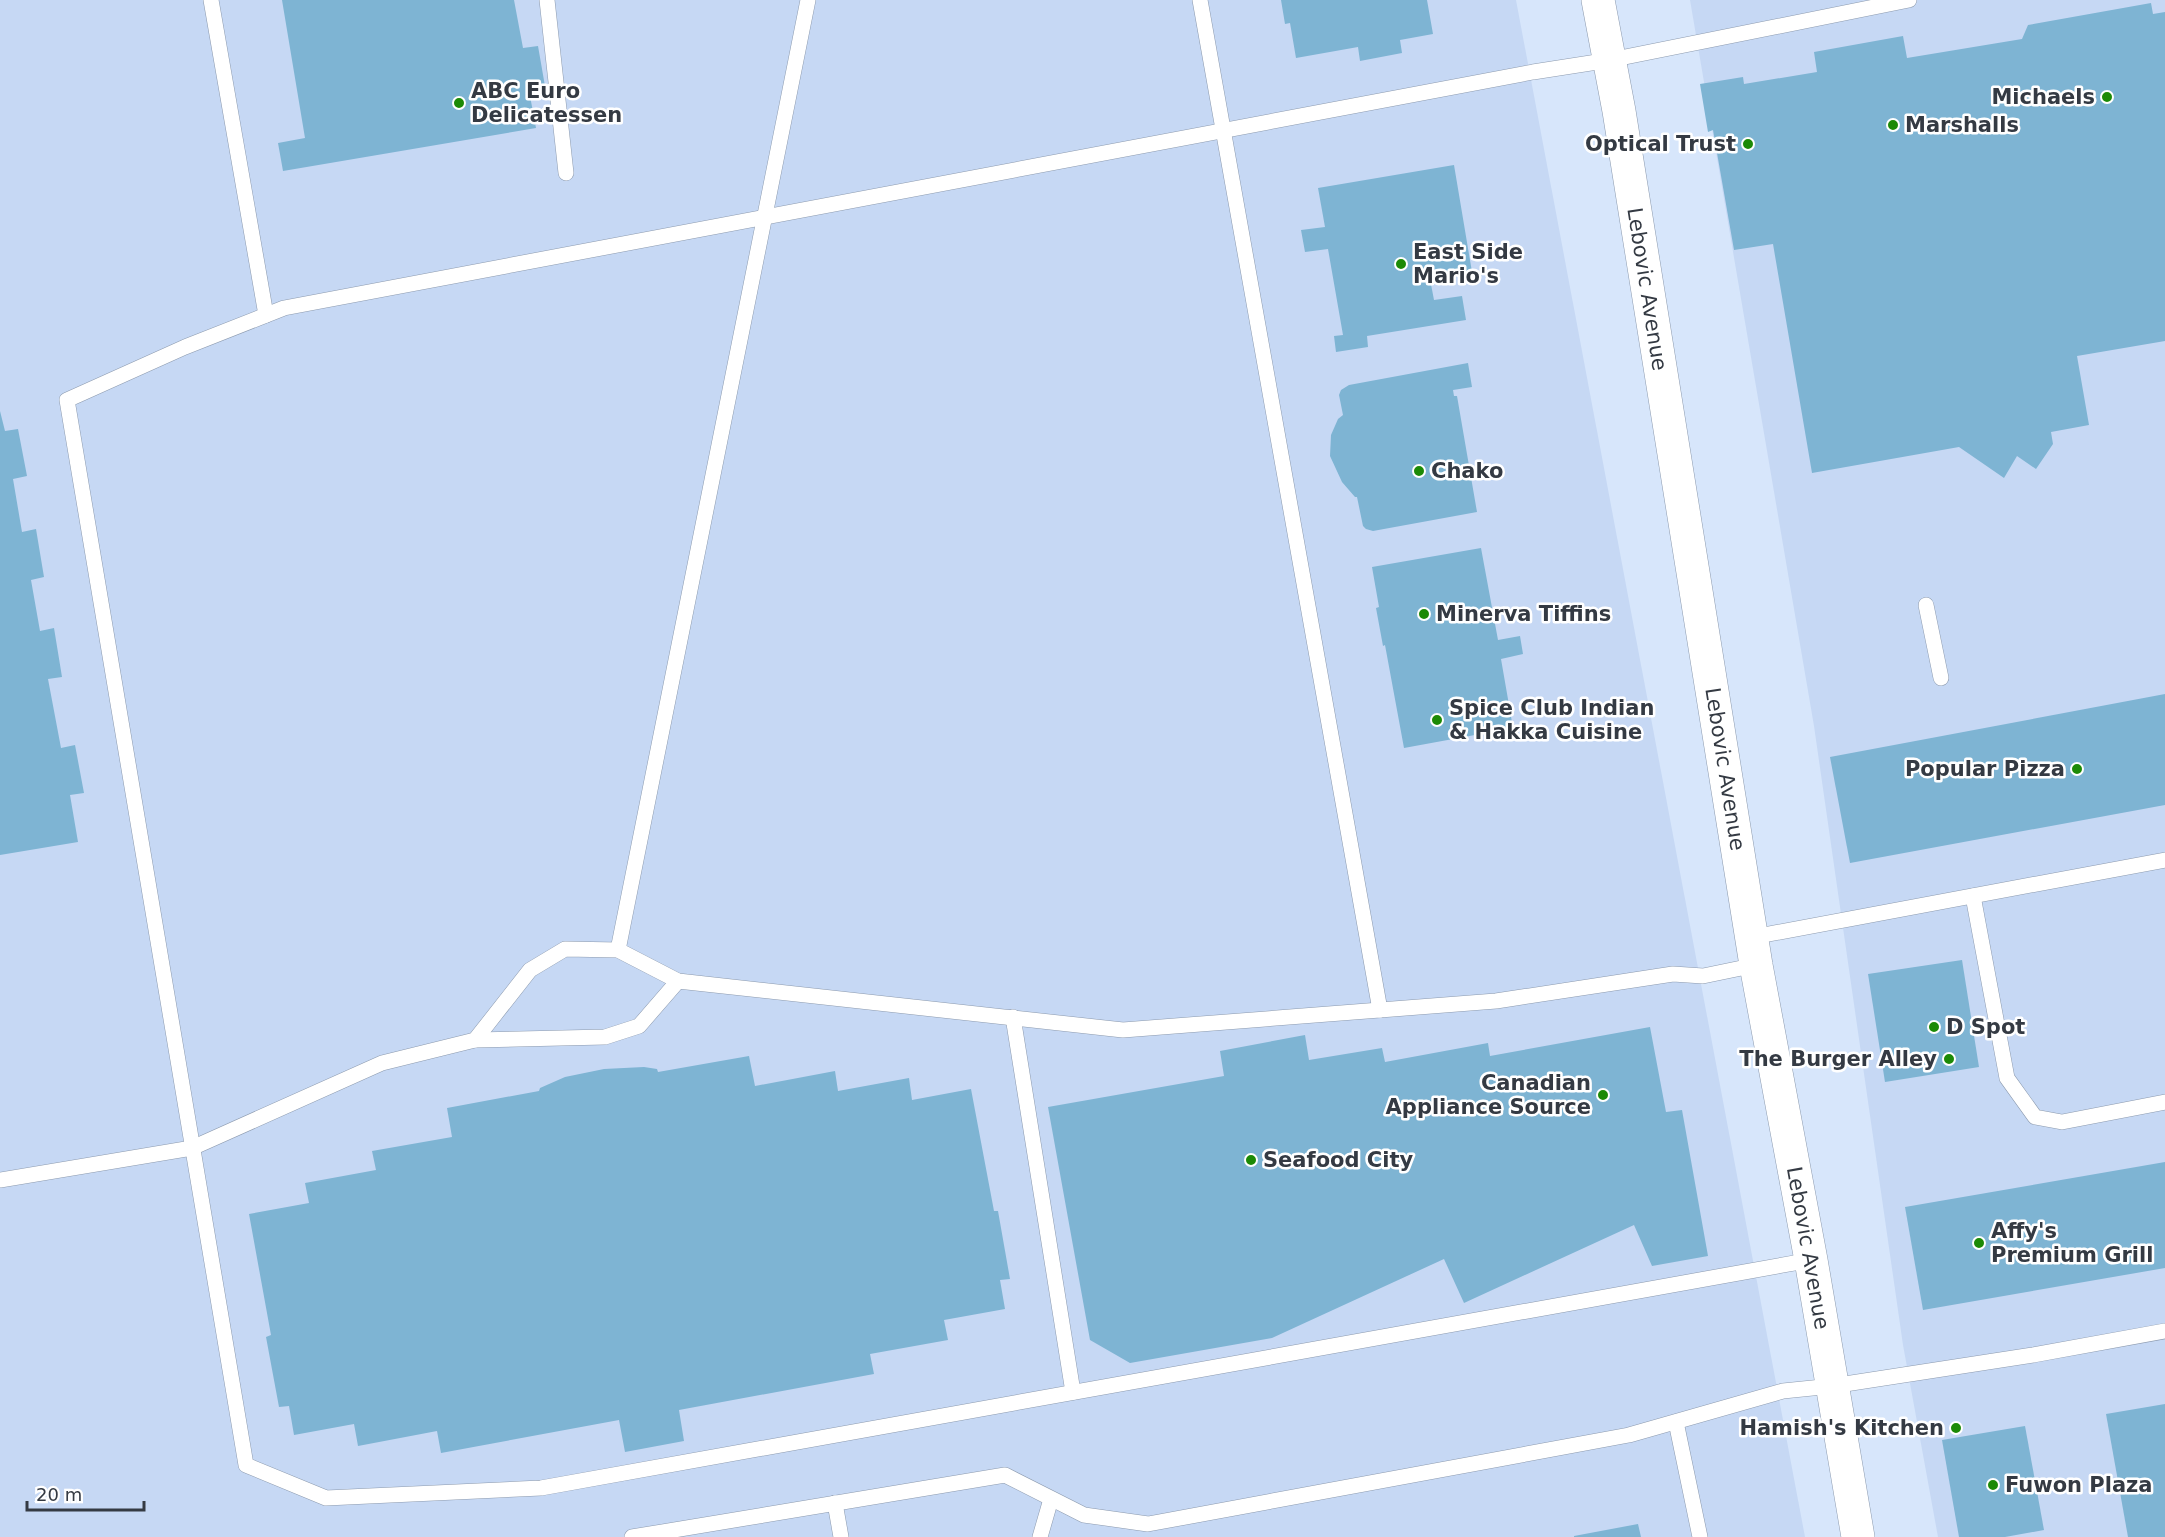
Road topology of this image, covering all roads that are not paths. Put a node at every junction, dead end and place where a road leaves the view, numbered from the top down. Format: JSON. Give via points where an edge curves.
{"nodes":[{"id":1,"x":211,"y":0,"type":"edge"},
{"id":2,"x":547,"y":0,"type":"edge"},
{"id":3,"x":808,"y":0,"type":"edge"},
{"id":4,"x":1200,"y":0,"type":"edge"},
{"id":5,"x":1598,"y":0,"type":"edge"},
{"id":6,"x":1909,"y":0,"type":"edge"},
{"id":7,"x":1611,"y":60,"type":"junction"},
{"id":8,"x":1223,"y":130,"type":"junction"},
{"id":9,"x":566,"y":173,"type":"dead end"},
{"id":10,"x":764,"y":217,"type":"junction"},
{"id":11,"x":266,"y":315,"type":"junction"},
{"id":12,"x":1926,"y":605,"type":"dead end"},
{"id":13,"x":1941,"y":678,"type":"dead end"},
{"id":14,"x":2165,"y":860,"type":"edge"},
{"id":15,"x":1973,"y":896,"type":"junction"},
{"id":16,"x":618,"y":950,"type":"junction"},
{"id":17,"x":1754,"y":951,"type":"junction"},
{"id":18,"x":678,"y":981,"type":"junction"},
{"id":19,"x":1380,"y":1010,"type":"junction"},
{"id":20,"x":1013,"y":1017,"type":"junction"},
{"id":21,"x":475,"y":1040,"type":"junction"},
{"id":22,"x":2165,"y":1102,"type":"edge"},
{"id":23,"x":192,"y":1148,"type":"junction"},
{"id":24,"x":0,"y":1180,"type":"edge"},
{"id":25,"x":1811,"y":1260,"type":"junction"},
{"id":26,"x":2165,"y":1331,"type":"edge"},
{"id":27,"x":1832,"y":1386,"type":"junction"},
{"id":28,"x":1073,"y":1392,"type":"junction"},
{"id":29,"x":1677,"y":1422,"type":"junction"},
{"id":30,"x":1051,"y":1499,"type":"junction"},
{"id":31,"x":835,"y":1503,"type":"junction"},
{"id":32,"x":655,"y":1535,"type":"edge"},
{"id":33,"x":632,"y":1537,"type":"edge"},
{"id":34,"x":841,"y":1537,"type":"edge"},
{"id":35,"x":1040,"y":1537,"type":"edge"},
{"id":36,"x":1700,"y":1537,"type":"edge"},
{"id":37,"x":1858,"y":1537,"type":"edge"}],
"edges":[{"from":1,"to":11,"type":"lane"},
{"from":2,"to":9,"type":"lane"},
{"from":3,"to":10,"type":"lane"},
{"from":4,"to":8,"type":"lane"},
{"from":5,"to":7,"type":"street","name":"Lebovic Avenue"},
{"from":6,"to":7,"type":"lane"},
{"from":7,"to":8,"type":"lane"},
{"from":7,"to":17,"type":"street","name":"Lebovic Avenue"},
{"from":8,"to":10,"type":"lane"},
{"from":8,"to":19,"type":"lane"},
{"from":10,"to":11,"type":"lane","via":[[284,308]]},
{"from":10,"to":16,"type":"lane"},
{"from":11,"to":23,"type":"lane","via":[[67,400]]},
{"from":12,"to":13,"type":"lane"},
{"from":14,"to":15,"type":"lane"},
{"from":15,"to":17,"type":"lane"},
{"from":15,"to":22,"type":"lane","via":[[2007,1078],[2035,1117],[2062,1122]]},
{"from":16,"to":18,"type":"lane"},
{"from":16,"to":21,"type":"lane","via":[[565,948],[530,970]]},
{"from":17,"to":19,"type":"lane","via":[[1703,976],[1674,974],[1496,1001]]},
{"from":17,"to":25,"type":"street","name":"Lebovic Avenue"},
{"from":18,"to":20,"type":"lane"},
{"from":18,"to":21,"type":"lane","via":[[639,1026],[605,1037]]},
{"from":19,"to":20,"type":"lane","via":[[1123,1030]]},
{"from":20,"to":28,"type":"lane"},
{"from":21,"to":23,"type":"lane","via":[[382,1063]]},
{"from":23,"to":24,"type":"lane"},
{"from":23,"to":28,"type":"lane","via":[[246,1465],[326,1498],[541,1488]]},
{"from":25,"to":27,"type":"street","name":"Lebovic Avenue"},
{"from":25,"to":28,"type":"lane"},
{"from":26,"to":27,"type":"lane"},
{"from":27,"to":29,"type":"lane","via":[[1783,1391]]},
{"from":27,"to":37,"type":"street","name":"Lebovic Avenue"},
{"from":29,"to":30,"type":"lane","via":[[1629,1435],[1148,1524],[1084,1515]]},
{"from":29,"to":36,"type":"lane"},
{"from":30,"to":31,"type":"lane","via":[[1005,1475]]},
{"from":30,"to":35,"type":"lane"},
{"from":31,"to":32,"type":"lane"},
{"from":31,"to":34,"type":"lane"},
{"from":32,"to":33,"type":"lane"}]}
